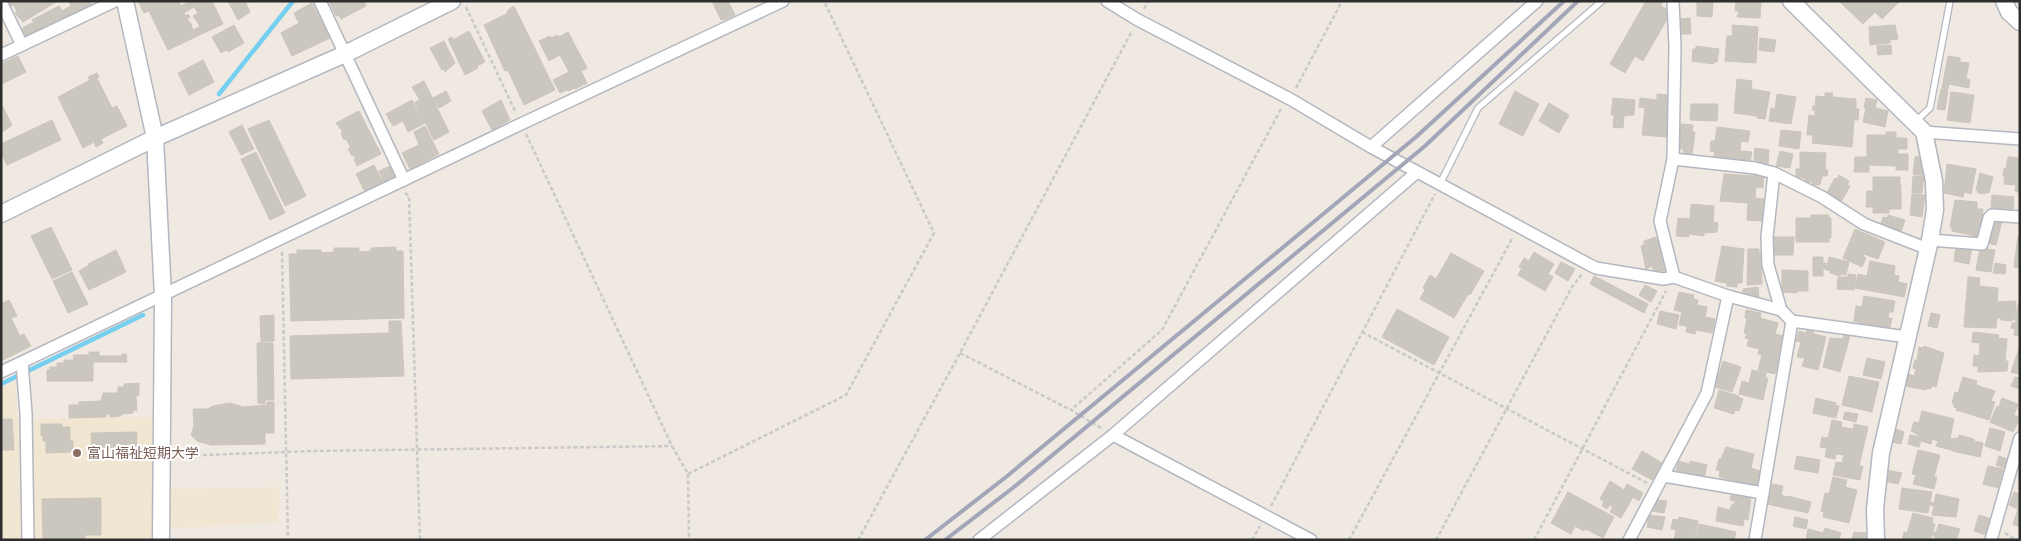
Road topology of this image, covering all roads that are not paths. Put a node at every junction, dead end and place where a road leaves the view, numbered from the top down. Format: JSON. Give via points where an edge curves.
{"nodes":[{"id":1,"x":115,"y":1,"type":"edge"},
{"id":2,"x":125,"y":1,"type":"edge"},
{"id":3,"x":320,"y":1,"type":"edge"},
{"id":4,"x":452,"y":1,"type":"edge"},
{"id":5,"x":783,"y":1,"type":"edge"},
{"id":6,"x":1106,"y":1,"type":"edge"},
{"id":7,"x":1537,"y":1,"type":"edge"},
{"id":8,"x":1602,"y":1,"type":"edge"},
{"id":9,"x":1673,"y":1,"type":"edge"},
{"id":10,"x":1791,"y":1,"type":"edge"},
{"id":11,"x":1950,"y":1,"type":"edge"},
{"id":12,"x":2004,"y":1,"type":"edge"},
{"id":13,"x":1,"y":2,"type":"edge"},
{"id":14,"x":2020,"y":22,"type":"edge"},
{"id":15,"x":22,"y":45,"type":"junction"},
{"id":16,"x":344,"y":54,"type":"junction"},
{"id":17,"x":1,"y":55,"type":"edge"},
{"id":18,"x":1919,"y":128,"type":"junction"},
{"id":19,"x":155,"y":138,"type":"junction"},
{"id":20,"x":2020,"y":139,"type":"edge"},
{"id":21,"x":1372,"y":147,"type":"junction"},
{"id":22,"x":1673,"y":159,"type":"junction"},
{"id":23,"x":1417,"y":172,"type":"junction"},
{"id":24,"x":1774,"y":173,"type":"junction"},
{"id":25,"x":399,"y":182,"type":"junction"},
{"id":26,"x":1440,"y":184,"type":"junction"},
{"id":27,"x":1,"y":214,"type":"edge"},
{"id":28,"x":2020,"y":217,"type":"edge"},
{"id":29,"x":1929,"y":245,"type":"junction"},
{"id":30,"x":1673,"y":277,"type":"junction"},
{"id":31,"x":163,"y":296,"type":"junction"},
{"id":32,"x":1728,"y":296,"type":"junction"},
{"id":33,"x":1781,"y":310,"type":"junction"},
{"id":34,"x":1792,"y":321,"type":"junction"},
{"id":35,"x":1907,"y":337,"type":"junction"},
{"id":36,"x":22,"y":362,"type":"junction"},
{"id":37,"x":1,"y":372,"type":"edge"},
{"id":38,"x":1113,"y":435,"type":"junction"},
{"id":39,"x":2020,"y":438,"type":"edge"},
{"id":40,"x":1664,"y":476,"type":"junction"},
{"id":41,"x":1763,"y":493,"type":"junction"},
{"id":42,"x":28,"y":540,"type":"edge"},
{"id":43,"x":161,"y":540,"type":"edge"},
{"id":44,"x":979,"y":540,"type":"edge"},
{"id":45,"x":1311,"y":540,"type":"edge"},
{"id":46,"x":1629,"y":540,"type":"edge"},
{"id":47,"x":1756,"y":540,"type":"edge"},
{"id":48,"x":1876,"y":540,"type":"edge"},
{"id":49,"x":1991,"y":540,"type":"edge"}],
"edges":[{"from":1,"to":15,"type":"street"},
{"from":2,"to":19,"type":"street"},
{"from":3,"to":16,"type":"street"},
{"from":4,"to":16,"type":"street"},
{"from":5,"to":25,"type":"street"},
{"from":6,"to":21,"type":"street","via":[[1290,99]]},
{"from":7,"to":21,"type":"street"},
{"from":8,"to":26,"type":"lane","via":[[1478,108]]},
{"from":9,"to":22,"type":"street"},
{"from":10,"to":18,"type":"street"},
{"from":11,"to":18,"type":"lane","via":[[1930,108]]},
{"from":12,"to":14,"type":"street","via":[[2009,12]]},
{"from":13,"to":15,"type":"street"},
{"from":15,"to":17,"type":"street"},
{"from":16,"to":19,"type":"street"},
{"from":16,"to":25,"type":"street"},
{"from":18,"to":20,"type":"street"},
{"from":18,"to":29,"type":"street","via":[[1934,181],[1935,210]]},
{"from":19,"to":27,"type":"street"},
{"from":19,"to":31,"type":"street"},
{"from":21,"to":23,"type":"street"},
{"from":22,"to":24,"type":"street"},
{"from":22,"to":30,"type":"street","via":[[1660,221]]},
{"from":23,"to":26,"type":"street"},
{"from":23,"to":38,"type":"street"},
{"from":24,"to":29,"type":"street","via":[[1822,197],[1864,224]]},
{"from":24,"to":33,"type":"street","via":[[1767,237],[1768,265]]},
{"from":25,"to":31,"type":"street"},
{"from":26,"to":30,"type":"street","via":[[1596,268],[1663,279]]},
{"from":28,"to":29,"type":"street","via":[[1992,215],[1982,244]]},
{"from":29,"to":35,"type":"street"},
{"from":30,"to":32,"type":"street"},
{"from":31,"to":36,"type":"street"},
{"from":31,"to":43,"type":"street"},
{"from":32,"to":33,"type":"street"},
{"from":32,"to":40,"type":"street","via":[[1707,392]]},
{"from":33,"to":34,"type":"street"},
{"from":34,"to":35,"type":"street"},
{"from":34,"to":41,"type":"street"},
{"from":35,"to":48,"type":"street","via":[[1878,472]]},
{"from":36,"to":37,"type":"street"},
{"from":36,"to":42,"type":"street"},
{"from":38,"to":44,"type":"street"},
{"from":38,"to":45,"type":"street"},
{"from":39,"to":49,"type":"street"},
{"from":40,"to":41,"type":"street"},
{"from":40,"to":46,"type":"street"},
{"from":41,"to":47,"type":"street"}]}
